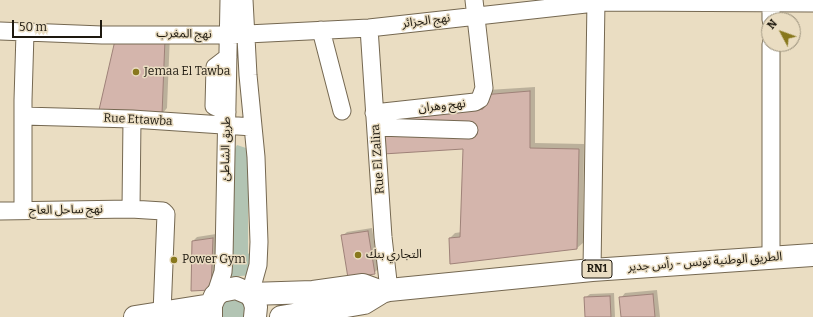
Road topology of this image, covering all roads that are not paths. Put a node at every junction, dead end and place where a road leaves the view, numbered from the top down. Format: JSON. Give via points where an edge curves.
{"nodes":[{"id":1,"x":229,"y":0,"type":"edge"},
{"id":2,"x":244,"y":0,"type":"edge"},
{"id":3,"x":604,"y":2,"type":"edge"},
{"id":4,"x":771,"y":2,"type":"edge"},
{"id":5,"x":813,"y":3,"type":"edge"},
{"id":6,"x":474,"y":7,"type":"edge"},
{"id":7,"x":369,"y":28,"type":"junction"},
{"id":8,"x":321,"y":30,"type":"junction"},
{"id":9,"x":0,"y":31,"type":"edge"},
{"id":10,"x":25,"y":33,"type":"junction"},
{"id":11,"x":247,"y":34,"type":"junction"},
{"id":12,"x":227,"y":35,"type":"junction"},
{"id":13,"x":771,"y":52,"type":"edge"},
{"id":14,"x":342,"y":111,"type":"dead end"},
{"id":15,"x":23,"y":116,"type":"junction"},
{"id":16,"x":132,"y":119,"type":"junction"},
{"id":17,"x":226,"y":119,"type":"junction"},
{"id":18,"x":375,"y":120,"type":"junction"},
{"id":19,"x":253,"y":127,"type":"junction"},
{"id":20,"x":469,"y":130,"type":"dead end"},
{"id":21,"x":131,"y":209,"type":"junction"},
{"id":22,"x":23,"y":210,"type":"junction"},
{"id":23,"x":0,"y":211,"type":"edge"},
{"id":24,"x":813,"y":255,"type":"edge"},
{"id":25,"x":771,"y":257,"type":"junction"},
{"id":26,"x":592,"y":270,"type":"junction"},
{"id":27,"x":386,"y":291,"type":"junction"},
{"id":28,"x":250,"y":294,"type":"junction"},
{"id":29,"x":212,"y":306,"type":"edge"},
{"id":30,"x":162,"y":313,"type":"junction"},
{"id":31,"x":134,"y":317,"type":"edge"},
{"id":32,"x":255,"y":317,"type":"edge"},
{"id":33,"x":281,"y":317,"type":"edge"}],
"edges":[{"from":1,"to":12,"type":"street","name":"طريق الشاطئ"},
{"from":2,"to":11,"type":"street","name":"طريق الشاطئ"},
{"from":3,"to":4,"type":"street","name":"نهج الجزائر"},
{"from":3,"to":6,"type":"street","name":"نهج الجزائر"},
{"from":3,"to":26,"type":"street"},
{"from":4,"to":5,"type":"street","name":"نهج الجزائر"},
{"from":6,"to":7,"type":"street","name":"نهج الجزائر"},
{"from":6,"to":18,"type":"street","name":"نهج وهران","via":[[484,88],[480,99]]},
{"from":7,"to":8,"type":"street","name":"نهج الجزائر"},
{"from":7,"to":18,"type":"street","name":"Rue El Zalira"},
{"from":8,"to":11,"type":"street","name":"نهج الجزائر"},
{"from":8,"to":14,"type":"street"},
{"from":9,"to":10,"type":"street","name":"نهج المغرب"},
{"from":10,"to":12,"type":"street","name":"نهج المغرب"},
{"from":10,"to":15,"type":"street"},
{"from":11,"to":12,"type":"street","name":"نهج المغرب"},
{"from":11,"to":19,"type":"street","name":"طريق الشاطئ"},
{"from":12,"to":17,"type":"street","name":"طريق الشاطئ"},
{"from":13,"to":25,"type":"street"},
{"from":15,"to":16,"type":"street","name":"Rue Ettawba"},
{"from":15,"to":22,"type":"street"},
{"from":16,"to":17,"type":"street","name":"Rue Ettawba"},
{"from":16,"to":21,"type":"street"},
{"from":17,"to":19,"type":"street","name":"Rue Ettawba"},
{"from":17,"to":29,"type":"street","name":"طريق الشاطئ","via":[[223,272]]},
{"from":18,"to":20,"type":"street"},
{"from":18,"to":27,"type":"street","name":"Rue El Zalira"},
{"from":19,"to":28,"type":"street","name":"طريق الشاطئ","via":[[258,265]]},
{"from":21,"to":22,"type":"street","name":"نهج ساحل العاج"},
{"from":21,"to":30,"type":"street","name":"نهج ساحل العاج","via":[[160,210],[166,214]]},
{"from":22,"to":23,"type":"street","name":"نهج ساحل العاج"},
{"from":24,"to":25,"type":"main road","name":"الطريق الوطنية تونس - رأس جدير","number":"RN1"},
{"from":25,"to":26,"type":"main road","name":"الطريق الوطنية تونس - رأس جدير","number":"RN1"},
{"from":26,"to":27,"type":"main road","name":"الطريق الوطنية تونس - رأس جدير","number":"RN1"},
{"from":27,"to":28,"type":"main road","name":"الطريق الوطنية تونس - رأس جدير","number":"RN1","via":[[363,286]]},
{"from":27,"to":33,"type":"main road","name":"الطريق الوطنية تونس - رأس جدير","number":"RN1","via":[[364,303]]},
{"from":28,"to":29,"type":"main road","number":"RN1","via":[[236,288],[228,288],[221,291]]},
{"from":28,"to":32,"type":"main road","via":[[256,307]]},
{"from":29,"to":30,"type":"main road","number":"RN1"},
{"from":30,"to":31,"type":"main road","number":"RN1"}]}
